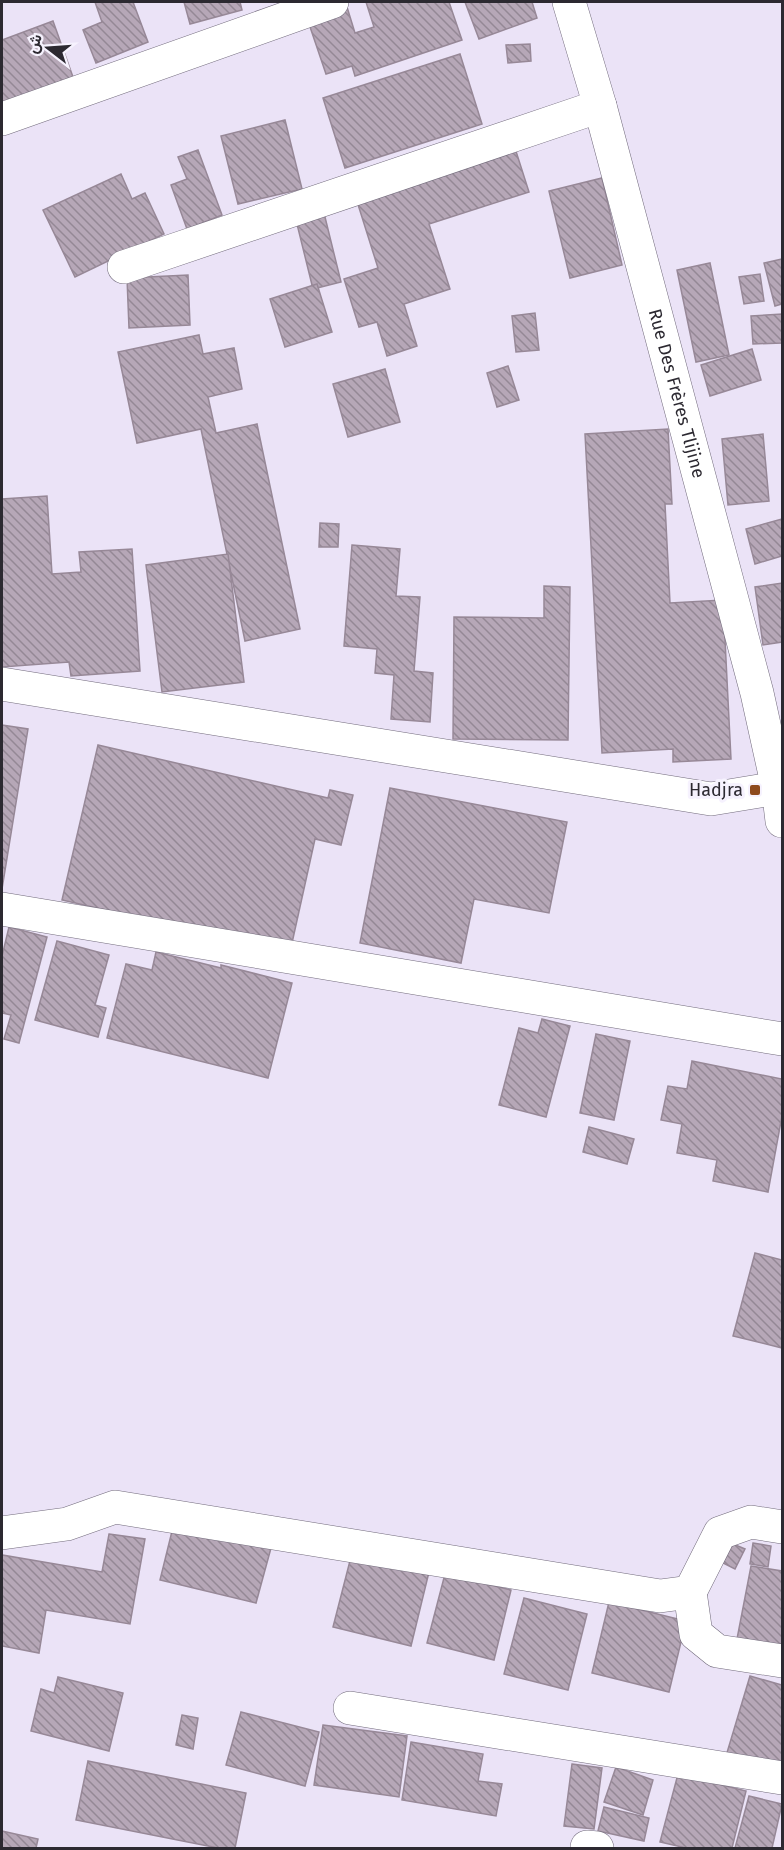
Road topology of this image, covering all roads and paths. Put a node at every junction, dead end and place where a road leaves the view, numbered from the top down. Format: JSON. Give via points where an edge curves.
{"nodes":[{"id":1,"x":332,"y":2,"type":"edge"},
{"id":2,"x":569,"y":2,"type":"edge"},
{"id":3,"x":600,"y":106,"type":"junction"},
{"id":4,"x":2,"y":119,"type":"edge"},
{"id":5,"x":124,"y":267,"type":"dead end"},
{"id":6,"x":2,"y":684,"type":"edge"},
{"id":7,"x":780,"y":787,"type":"edge"},
{"id":8,"x":783,"y":821,"type":"edge"},
{"id":9,"x":2,"y":909,"type":"edge"},
{"id":10,"x":783,"y":1039,"type":"edge"},
{"id":11,"x":783,"y":1527,"type":"edge"},
{"id":12,"x":2,"y":1533,"type":"edge"},
{"id":13,"x":690,"y":1592,"type":"junction"},
{"id":14,"x":783,"y":1661,"type":"edge"},
{"id":15,"x":350,"y":1708,"type":"dead end"},
{"id":16,"x":783,"y":1778,"type":"edge"}],
"edges":[{"from":1,"to":4,"type":"street"},
{"from":2,"to":3,"type":"street","name":"Rue Des Frères Tlijine"},
{"from":3,"to":5,"type":"street"},
{"from":3,"to":7,"type":"street","name":"Rue Des Frères Tlijine"},
{"from":6,"to":7,"type":"street","via":[[711,799]]},
{"from":7,"to":8,"type":"street","name":"Rue Des Frères Tlijine"},
{"from":9,"to":10,"type":"street"},
{"from":11,"to":13,"type":"street","via":[[751,1522],[720,1533]]},
{"from":12,"to":13,"type":"street","via":[[67,1524],[114,1507],[660,1596]]},
{"from":13,"to":14,"type":"street","via":[[696,1634],[717,1651]]},
{"from":15,"to":16,"type":"street"}]}
